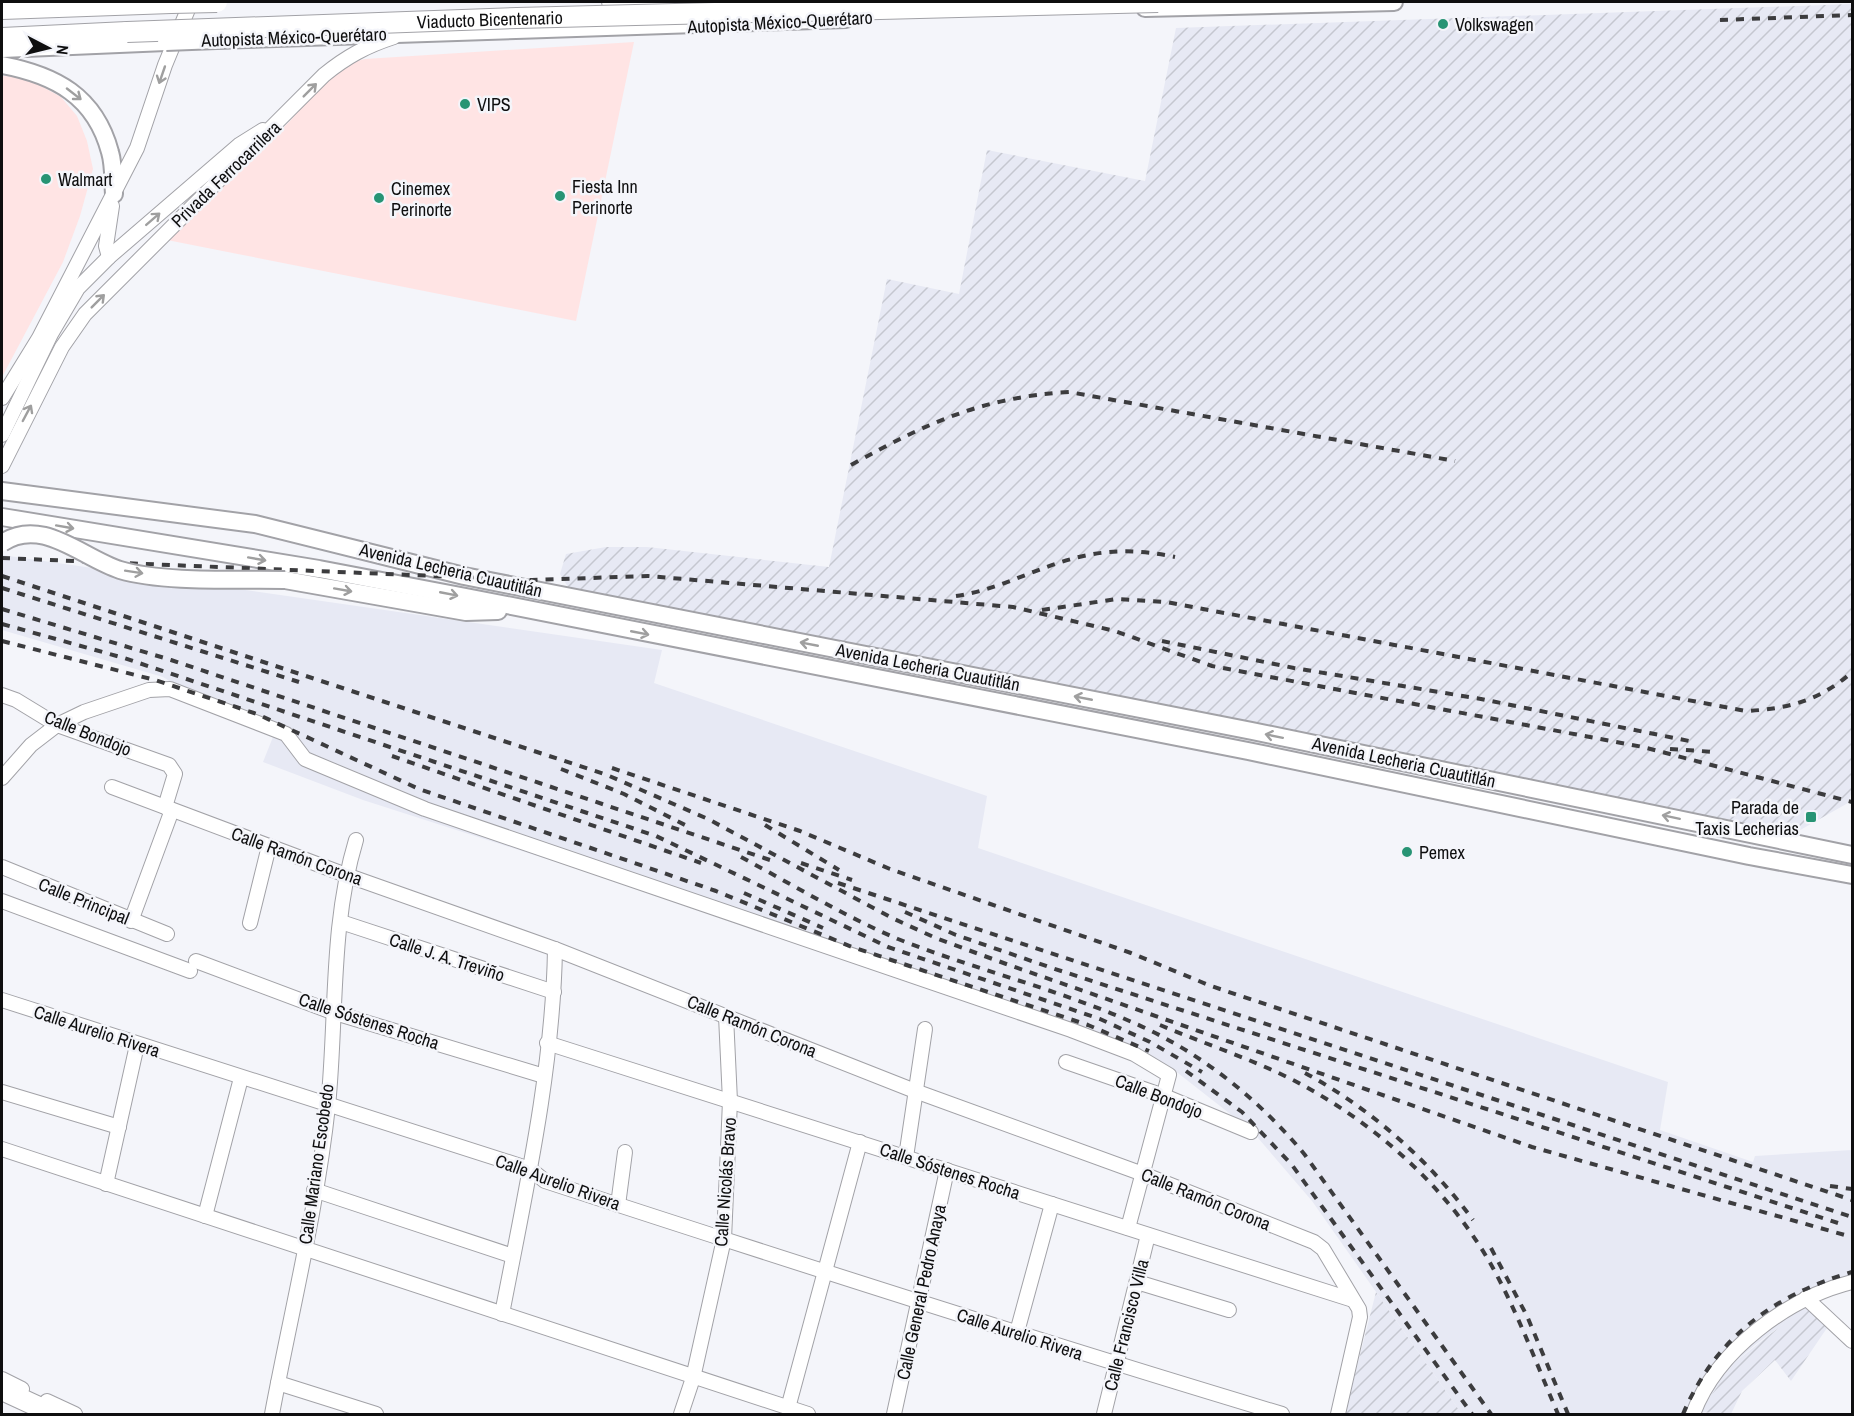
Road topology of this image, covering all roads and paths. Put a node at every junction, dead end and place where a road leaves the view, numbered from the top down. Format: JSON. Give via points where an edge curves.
{"nodes":[{"id":1,"x":191,"y":2,"type":"edge"},
{"id":2,"x":217,"y":2,"type":"edge"},
{"id":3,"x":612,"y":2,"type":"edge"},
{"id":4,"x":1150,"y":2,"type":"edge"},
{"id":5,"x":1158,"y":2,"type":"edge"},
{"id":6,"x":1394,"y":2,"type":"edge"},
{"id":7,"x":1102,"y":6,"type":"junction"},
{"id":8,"x":2,"y":9,"type":"edge"},
{"id":9,"x":816,"y":20,"type":"junction"},
{"id":10,"x":413,"y":31,"type":"junction"},
{"id":11,"x":2,"y":38,"type":"edge"},
{"id":12,"x":2,"y":49,"type":"edge"},
{"id":13,"x":2,"y":65,"type":"edge"},
{"id":14,"x":286,"y":117,"type":"junction"},
{"id":15,"x":114,"y":194,"type":"junction"},
{"id":16,"x":109,"y":257,"type":"junction"},
{"id":17,"x":2,"y":398,"type":"edge"},
{"id":18,"x":2,"y":435,"type":"edge"},
{"id":19,"x":2,"y":466,"type":"edge"},
{"id":20,"x":2,"y":490,"type":"edge"},
{"id":21,"x":2,"y":516,"type":"edge"},
{"id":22,"x":2,"y":543,"type":"edge"},
{"id":23,"x":525,"y":610,"type":"junction"},
{"id":24,"x":2,"y":695,"type":"edge"},
{"id":25,"x":57,"y":725,"type":"junction"},
{"id":26,"x":1252,"y":731,"type":"junction"},
{"id":27,"x":1248,"y":751,"type":"junction"},
{"id":28,"x":2,"y":778,"type":"edge"},
{"id":29,"x":112,"y":787,"type":"dead end"},
{"id":30,"x":168,"y":808,"type":"junction"},
{"id":31,"x":356,"y":840,"type":"dead end"},
{"id":32,"x":269,"y":846,"type":"junction"},
{"id":33,"x":1852,"y":854,"type":"edge"},
{"id":34,"x":2,"y":867,"type":"edge"},
{"id":35,"x":1849,"y":874,"type":"edge"},
{"id":36,"x":346,"y":875,"type":"junction"},
{"id":37,"x":2,"y":901,"type":"edge"},
{"id":38,"x":131,"y":921,"type":"junction"},
{"id":39,"x":340,"y":922,"type":"junction"},
{"id":40,"x":250,"y":923,"type":"dead end"},
{"id":41,"x":166,"y":934,"type":"dead end"},
{"id":42,"x":555,"y":949,"type":"junction"},
{"id":43,"x":554,"y":992,"type":"junction"},
{"id":44,"x":2,"y":1000,"type":"edge"},
{"id":45,"x":332,"y":1012,"type":"junction"},
{"id":46,"x":726,"y":1016,"type":"junction"},
{"id":47,"x":925,"y":1029,"type":"dead end"},
{"id":48,"x":547,"y":1043,"type":"junction"},
{"id":49,"x":137,"y":1045,"type":"junction"},
{"id":50,"x":1066,"y":1062,"type":"dead end"},
{"id":51,"x":544,"y":1076,"type":"junction"},
{"id":52,"x":241,"y":1078,"type":"junction"},
{"id":53,"x":915,"y":1091,"type":"junction"},
{"id":54,"x":2,"y":1092,"type":"edge"},
{"id":55,"x":1164,"y":1096,"type":"junction"},
{"id":56,"x":730,"y":1101,"type":"junction"},
{"id":57,"x":328,"y":1106,"type":"junction"},
{"id":58,"x":119,"y":1126,"type":"junction"},
{"id":59,"x":1251,"y":1132,"type":"dead end"},
{"id":60,"x":860,"y":1142,"type":"junction"},
{"id":61,"x":2,"y":1149,"type":"edge"},
{"id":62,"x":625,"y":1152,"type":"dead end"},
{"id":63,"x":906,"y":1157,"type":"junction"},
{"id":64,"x":530,"y":1169,"type":"junction"},
{"id":65,"x":947,"y":1170,"type":"junction"},
{"id":66,"x":1143,"y":1174,"type":"junction"},
{"id":67,"x":106,"y":1184,"type":"junction"},
{"id":68,"x":314,"y":1190,"type":"junction"},
{"id":69,"x":1052,"y":1204,"type":"junction"},
{"id":70,"x":618,"y":1205,"type":"junction"},
{"id":71,"x":205,"y":1216,"type":"junction"},
{"id":72,"x":1128,"y":1228,"type":"junction"},
{"id":73,"x":1148,"y":1235,"type":"junction"},
{"id":74,"x":723,"y":1239,"type":"junction"},
{"id":75,"x":304,"y":1249,"type":"junction"},
{"id":76,"x":513,"y":1256,"type":"junction"},
{"id":77,"x":824,"y":1271,"type":"junction"},
{"id":78,"x":1137,"y":1282,"type":"junction"},
{"id":79,"x":1852,"y":1282,"type":"edge"},
{"id":80,"x":1806,"y":1298,"type":"junction"},
{"id":81,"x":918,"y":1301,"type":"junction"},
{"id":82,"x":1356,"y":1305,"type":"junction"},
{"id":83,"x":1229,"y":1310,"type":"dead end"},
{"id":84,"x":502,"y":1314,"type":"junction"},
{"id":85,"x":1017,"y":1332,"type":"junction"},
{"id":86,"x":1852,"y":1341,"type":"edge"},
{"id":87,"x":1115,"y":1364,"type":"junction"},
{"id":88,"x":693,"y":1378,"type":"junction"},
{"id":89,"x":2,"y":1379,"type":"edge"},
{"id":90,"x":278,"y":1383,"type":"junction"},
{"id":91,"x":2,"y":1390,"type":"edge"},
{"id":92,"x":788,"y":1408,"type":"junction"},
{"id":93,"x":54,"y":1414,"type":"edge"},
{"id":94,"x":75,"y":1414,"type":"edge"},
{"id":95,"x":272,"y":1414,"type":"edge"},
{"id":96,"x":376,"y":1414,"type":"edge"},
{"id":97,"x":681,"y":1414,"type":"edge"},
{"id":98,"x":808,"y":1414,"type":"edge"},
{"id":99,"x":894,"y":1414,"type":"edge"},
{"id":100,"x":1104,"y":1414,"type":"edge"},
{"id":101,"x":1282,"y":1414,"type":"edge"},
{"id":102,"x":1338,"y":1414,"type":"edge"},
{"id":103,"x":1693,"y":1414,"type":"edge"}],
"edges":[{"from":1,"to":15,"type":"street","one_way":true,"via":[[137,148]]},
{"from":2,"to":8,"type":"highway","bridge":true},
{"from":3,"to":9,"type":"highway"},
{"from":4,"to":7,"type":"highway"},
{"from":5,"to":7,"type":"highway","name":"Viaducto Bicentenario","bridge":true},
{"from":6,"to":7,"type":"main road","name":"Autopista México-Querétaro"},
{"from":7,"to":9,"type":"main road","name":"Autopista México-Querétaro"},
{"from":7,"to":11,"type":"highway","name":"Viaducto Bicentenario","bridge":true,"via":[[516,18]]},
{"from":9,"to":10,"type":"main road","name":"Autopista México-Querétaro","via":[[681,27]]},
{"from":10,"to":12,"type":"main road","name":"Autopista México-Querétaro","bridge":true},
{"from":14,"to":10,"type":"street","name":"Privada Ferrocarrilera","one_way":true,"via":[[345,58],[371,44]]},
{"from":13,"to":15,"type":"main road","one_way":true,"via":[[51,78],[80,98],[100,125],[111,154]]},
{"from":16,"to":14,"type":"street","one_way":true,"via":[[239,145]]},
{"from":19,"to":14,"type":"street","name":"Privada Ferrocarrilera","one_way":true,"via":[[62,347],[85,314]]},
{"from":15,"to":16,"type":"street","via":[[106,246]]},
{"from":15,"to":17,"type":"street","via":[[39,338]]},
{"from":16,"to":18,"type":"street","via":[[78,288]]},
{"from":26,"to":20,"type":"main road","name":"Avenida Lecheria Cuautitlán","one_way":true,"via":[[464,576],[255,524]]},
{"from":21,"to":23,"type":"main road","name":"Avenida Lecheria Cuautitlán","one_way":true,"via":[[319,569]]},
{"from":22,"to":23,"type":"main road","one_way":true,"bridge":true,"via":[[11,537],[35,534],[55,538],[108,565],[133,572],[285,580],[466,612]]},
{"from":23,"to":27,"type":"main road","name":"Avenida Lecheria Cuautitlán","one_way":true},
{"from":24,"to":25,"type":"street","name":"Calle Bondojo"},
{"from":25,"to":28,"type":"street","via":[[31,745]]},
{"from":25,"to":30,"type":"street","name":"Calle Bondojo","via":[[170,765],[174,770]]},
{"from":25,"to":55,"type":"street","via":[[149,690],[170,689],[286,734],[305,759],[425,809],[1134,1054],[1170,1075]]},
{"from":26,"to":27,"type":"main road"},
{"from":33,"to":26,"type":"main road","name":"Avenida Lecheria Cuautitlán","one_way":true},
{"from":27,"to":35,"type":"main road","name":"Avenida Lecheria Cuautitlán"},
{"from":29,"to":30,"type":"street","name":"Calle Ramón Corona"},
{"from":30,"to":32,"type":"street","name":"Calle Ramón Corona"},
{"from":30,"to":38,"type":"street"},
{"from":31,"to":36,"type":"street","name":"Calle Mariano Escobedo"},
{"from":32,"to":36,"type":"street","name":"Calle Ramón Corona"},
{"from":32,"to":40,"type":"street"},
{"from":33,"to":35,"type":"main road"},
{"from":34,"to":38,"type":"street","name":"Calle Principal"},
{"from":36,"to":39,"type":"street","name":"Calle Mariano Escobedo"},
{"from":36,"to":42,"type":"street","name":"Calle Ramón Corona"},
{"from":37,"to":45,"type":"street","name":"Calle Sóstenes Rocha"},
{"from":38,"to":41,"type":"street","name":"Calle Principal"},
{"from":39,"to":43,"type":"street","name":"Calle J. A. Treviño"},
{"from":39,"to":45,"type":"street","name":"Calle Mariano Escobedo"},
{"from":42,"to":43,"type":"street"},
{"from":42,"to":46,"type":"street","name":"Calle Ramón Corona"},
{"from":43,"to":48,"type":"street"},
{"from":44,"to":49,"type":"street","name":"Calle Aurelio Rivera"},
{"from":45,"to":51,"type":"street","name":"Calle Sóstenes Rocha"},
{"from":45,"to":57,"type":"street","name":"Calle Mariano Escobedo"},
{"from":46,"to":53,"type":"street","name":"Calle Ramón Corona"},
{"from":46,"to":56,"type":"street","name":"Calle Nicolás Bravo"},
{"from":47,"to":53,"type":"street"},
{"from":48,"to":51,"type":"street"},
{"from":48,"to":56,"type":"street","name":"Calle Sóstenes Rocha"},
{"from":49,"to":52,"type":"street","name":"Calle Aurelio Rivera"},
{"from":49,"to":58,"type":"street"},
{"from":50,"to":55,"type":"street","name":"Calle Bondojo"},
{"from":51,"to":64,"type":"street"},
{"from":52,"to":57,"type":"street","name":"Calle Aurelio Rivera"},
{"from":52,"to":71,"type":"street"},
{"from":53,"to":63,"type":"street"},
{"from":53,"to":66,"type":"street","name":"Calle Ramón Corona"},
{"from":54,"to":58,"type":"street"},
{"from":55,"to":59,"type":"street","name":"Calle Bondojo"},
{"from":55,"to":66,"type":"street"},
{"from":56,"to":60,"type":"street","name":"Calle Sóstenes Rocha"},
{"from":56,"to":74,"type":"street","name":"Calle Nicolás Bravo"},
{"from":57,"to":64,"type":"street","name":"Calle Aurelio Rivera"},
{"from":57,"to":68,"type":"street","name":"Calle Mariano Escobedo"},
{"from":58,"to":67,"type":"street"},
{"from":60,"to":63,"type":"street","name":"Calle Sóstenes Rocha"},
{"from":60,"to":77,"type":"street"},
{"from":61,"to":67,"type":"street"},
{"from":62,"to":70,"type":"street"},
{"from":63,"to":65,"type":"street","name":"Calle Sóstenes Rocha"},
{"from":64,"to":70,"type":"street","name":"Calle Aurelio Rivera","via":[[545,1181]]},
{"from":64,"to":76,"type":"street"},
{"from":65,"to":69,"type":"street","name":"Calle Sóstenes Rocha"},
{"from":65,"to":81,"type":"street","name":"Calle General Pedro Anaya"},
{"from":66,"to":72,"type":"street"},
{"from":66,"to":82,"type":"street","name":"Calle Ramón Corona","via":[[1314,1242],[1323,1249]]},
{"from":67,"to":71,"type":"street"},
{"from":68,"to":75,"type":"street","name":"Calle Mariano Escobedo"},
{"from":68,"to":76,"type":"street"},
{"from":69,"to":72,"type":"street","name":"Calle Sóstenes Rocha"},
{"from":69,"to":85,"type":"street"},
{"from":70,"to":74,"type":"street","name":"Calle Aurelio Rivera"},
{"from":71,"to":75,"type":"street"},
{"from":72,"to":73,"type":"street","name":"Calle Sóstenes Rocha"},
{"from":73,"to":78,"type":"street","name":"Calle Francisco Villa"},
{"from":73,"to":82,"type":"street","name":"Calle Sóstenes Rocha"},
{"from":74,"to":77,"type":"street","name":"Calle Aurelio Rivera"},
{"from":74,"to":88,"type":"street","name":"Calle Nicolás Bravo"},
{"from":75,"to":84,"type":"street"},
{"from":75,"to":90,"type":"street","name":"Calle Mariano Escobedo"},
{"from":76,"to":84,"type":"street"},
{"from":77,"to":81,"type":"street","name":"Calle Aurelio Rivera"},
{"from":77,"to":92,"type":"street"},
{"from":78,"to":83,"type":"street"},
{"from":78,"to":87,"type":"street","name":"Calle Francisco Villa"},
{"from":79,"to":80,"type":"street"},
{"from":80,"to":86,"type":"street"},
{"from":80,"to":103,"type":"street","via":[[1756,1331],[1712,1380]]},
{"from":81,"to":85,"type":"street","name":"Calle Aurelio Rivera"},
{"from":81,"to":99,"type":"street","name":"Calle General Pedro Anaya"},
{"from":82,"to":102,"type":"street","via":[[1360,1317]]},
{"from":84,"to":88,"type":"street"},
{"from":85,"to":87,"type":"street","name":"Calle Aurelio Rivera"},
{"from":87,"to":100,"type":"street","name":"Calle Francisco Villa"},
{"from":87,"to":101,"type":"street","name":"Calle Aurelio Rivera"},
{"from":88,"to":92,"type":"street"},
{"from":88,"to":97,"type":"street","name":"Calle Nicolás Bravo"},
{"from":89,"to":94,"type":"street"},
{"from":90,"to":95,"type":"street","name":"Calle Mariano Escobedo"},
{"from":90,"to":96,"type":"street"},
{"from":91,"to":93,"type":"highway"},
{"from":92,"to":98,"type":"street"}]}
